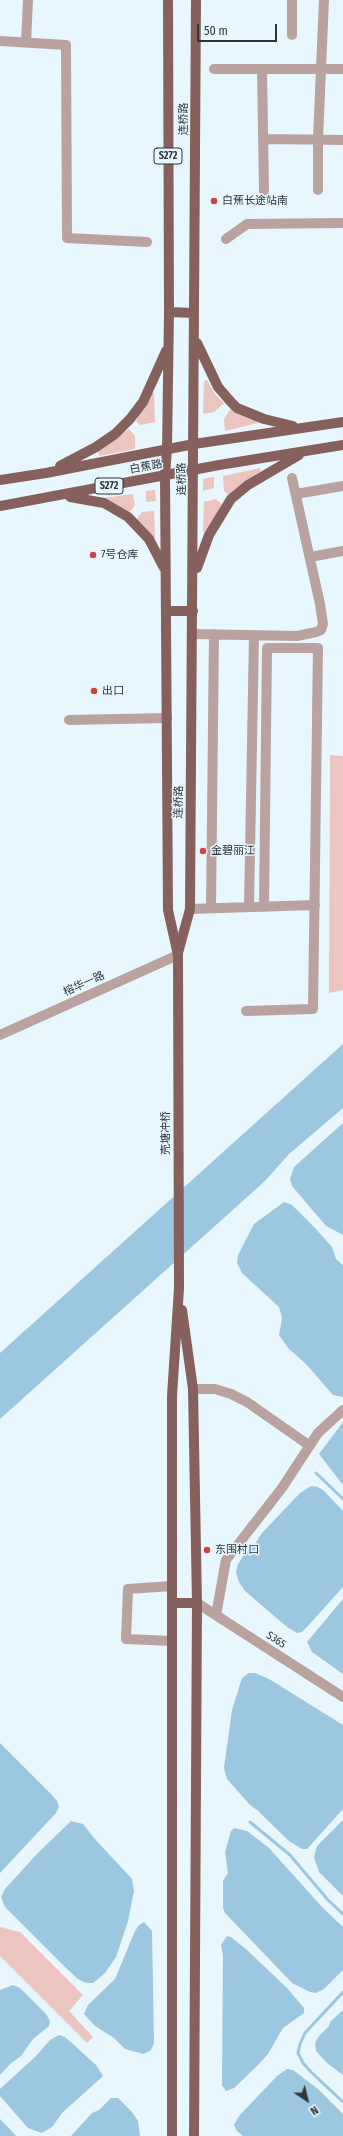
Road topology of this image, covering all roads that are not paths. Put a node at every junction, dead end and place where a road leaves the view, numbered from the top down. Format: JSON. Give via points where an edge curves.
{"nodes":[{"id":1,"x":28,"y":0,"type":"edge"},
{"id":2,"x":168,"y":0,"type":"edge"},
{"id":3,"x":196,"y":0,"type":"edge"},
{"id":4,"x":292,"y":0,"type":"edge"},
{"id":5,"x":324,"y":0,"type":"edge"},
{"id":6,"x":292,"y":36,"type":"dead end"},
{"id":7,"x":0,"y":41,"type":"edge"},
{"id":8,"x":26,"y":42,"type":"junction"},
{"id":9,"x":321,"y":68,"type":"junction"},
{"id":10,"x":214,"y":69,"type":"dead end"},
{"id":11,"x":262,"y":69,"type":"junction"},
{"id":12,"x":343,"y":69,"type":"edge"},
{"id":13,"x":264,"y":139,"type":"junction"},
{"id":14,"x":318,"y":139,"type":"junction"},
{"id":15,"x":343,"y":140,"type":"edge"},
{"id":16,"x":318,"y":190,"type":"dead end"},
{"id":17,"x":264,"y":191,"type":"dead end"},
{"id":18,"x":343,"y":223,"type":"edge"},
{"id":19,"x":226,"y":239,"type":"dead end"},
{"id":20,"x":147,"y":242,"type":"dead end"},
{"id":21,"x":169,"y":312,"type":"junction"},
{"id":22,"x":194,"y":313,"type":"junction"},
{"id":23,"x":194,"y":336,"type":"junction"},
{"id":24,"x":168,"y":347,"type":"junction"},
{"id":25,"x":343,"y":422,"type":"edge"},
{"id":26,"x":303,"y":428,"type":"junction"},
{"id":27,"x":194,"y":444,"type":"junction"},
{"id":28,"x":343,"y":444,"type":"edge"},
{"id":29,"x":167,"y":449,"type":"junction"},
{"id":30,"x":307,"y":451,"type":"junction"},
{"id":31,"x":193,"y":470,"type":"junction"},
{"id":32,"x":46,"y":473,"type":"junction"},
{"id":33,"x":165,"y":476,"type":"junction"},
{"id":34,"x":292,"y":478,"type":"dead end"},
{"id":35,"x":0,"y":480,"type":"edge"},
{"id":36,"x":343,"y":486,"type":"edge"},
{"id":37,"x":296,"y":494,"type":"junction"},
{"id":38,"x":54,"y":496,"type":"junction"},
{"id":39,"x":0,"y":506,"type":"edge"},
{"id":40,"x":343,"y":551,"type":"edge"},
{"id":41,"x":310,"y":557,"type":"junction"},
{"id":42,"x":167,"y":574,"type":"junction"},
{"id":43,"x":194,"y":581,"type":"junction"},
{"id":44,"x":167,"y":611,"type":"junction"},
{"id":45,"x":193,"y":611,"type":"junction"},
{"id":46,"x":193,"y":634,"type":"junction"},
{"id":47,"x":214,"y":634,"type":"junction"},
{"id":48,"x":254,"y":635,"type":"junction"},
{"id":49,"x":167,"y":718,"type":"junction"},
{"id":50,"x":69,"y":720,"type":"dead end"},
{"id":51,"x":315,"y":905,"type":"junction"},
{"id":52,"x":249,"y":907,"type":"junction"},
{"id":53,"x":264,"y":907,"type":"junction"},
{"id":54,"x":211,"y":908,"type":"junction"},
{"id":55,"x":190,"y":909,"type":"junction"},
{"id":56,"x":178,"y":955,"type":"junction"},
{"id":57,"x":178,"y":979,"type":"joint"},
{"id":58,"x":246,"y":1011,"type":"dead end"},
{"id":59,"x":0,"y":1035,"type":"edge"},
{"id":60,"x":179,"y":1288,"type":"junction"},
{"id":61,"x":193,"y":1389,"type":"junction"},
{"id":62,"x":343,"y":1410,"type":"edge"},
{"id":63,"x":310,"y":1446,"type":"junction"},
{"id":64,"x":172,"y":1586,"type":"junction"},
{"id":65,"x":172,"y":1603,"type":"junction"},
{"id":66,"x":197,"y":1603,"type":"junction"},
{"id":67,"x":216,"y":1616,"type":"junction"},
{"id":68,"x":172,"y":1641,"type":"junction"},
{"id":69,"x":343,"y":1697,"type":"edge"},
{"id":70,"x":172,"y":2136,"type":"edge"},
{"id":71,"x":194,"y":2136,"type":"edge"}],
"edges":[{"from":1,"to":8,"type":"street"},
{"from":2,"to":21,"type":"main road","name":"连桥路","number":"S272"},
{"from":3,"to":22,"type":"main road","name":"连桥路","number":"S272"},
{"from":4,"to":6,"type":"street"},
{"from":5,"to":9,"type":"street"},
{"from":7,"to":8,"type":"street"},
{"from":8,"to":20,"type":"street","via":[[66,45],[67,238]]},
{"from":9,"to":11,"type":"street"},
{"from":9,"to":12,"type":"street"},
{"from":9,"to":14,"type":"street"},
{"from":10,"to":11,"type":"street"},
{"from":11,"to":13,"type":"street"},
{"from":13,"to":14,"type":"street"},
{"from":13,"to":17,"type":"street"},
{"from":14,"to":15,"type":"street"},
{"from":14,"to":16,"type":"street"},
{"from":18,"to":19,"type":"street","via":[[247,224]]},
{"from":21,"to":22,"type":"main road"},
{"from":21,"to":24,"type":"main road","name":"连桥路","number":"S272"},
{"from":22,"to":23,"type":"main road","name":"连桥路","number":"S272"},
{"from":23,"to":26,"type":"main road","via":[[209,371],[224,395],[237,408],[282,425]]},
{"from":23,"to":27,"type":"main road","name":"连桥路","number":"S272"},
{"from":24,"to":29,"type":"main road","name":"连桥路","number":"S272"},
{"from":24,"to":32,"type":"main road","via":[[143,402],[116,434]]},
{"from":25,"to":26,"type":"main road"},
{"from":26,"to":27,"type":"main road"},
{"from":27,"to":29,"type":"main road","number":"S272"},
{"from":27,"to":31,"type":"main road","name":"连桥路","number":"S272"},
{"from":28,"to":30,"type":"main road","name":"白蕉路"},
{"from":29,"to":32,"type":"main road","number":"S272"},
{"from":29,"to":33,"type":"main road","name":"连桥路","number":"S272"},
{"from":30,"to":31,"type":"main road","name":"白蕉路"},
{"from":30,"to":43,"type":"main road","via":[[265,473],[231,500],[209,535],[200,555]]},
{"from":31,"to":33,"type":"main road","name":"白蕉路","number":"S272"},
{"from":31,"to":43,"type":"main road","name":"连桥路"},
{"from":32,"to":35,"type":"main road","number":"S272"},
{"from":33,"to":38,"type":"main road","name":"白蕉路","number":"S272"},
{"from":33,"to":42,"type":"main road","name":"连桥路"},
{"from":34,"to":37,"type":"street"},
{"from":36,"to":37,"type":"street"},
{"from":37,"to":41,"type":"street"},
{"from":38,"to":39,"type":"main road","name":"白蕉路","number":"S272"},
{"from":38,"to":42,"type":"main road","via":[[80,497],[117,509],[135,523],[149,539]]},
{"from":40,"to":41,"type":"street"},
{"from":41,"to":48,"type":"street","via":[[320,604],[323,624],[321,630],[297,636]]},
{"from":42,"to":44,"type":"main road","name":"连桥路"},
{"from":43,"to":45,"type":"main road","name":"连桥路"},
{"from":44,"to":45,"type":"main road"},
{"from":44,"to":49,"type":"main road","name":"连桥路"},
{"from":45,"to":46,"type":"main road","name":"连桥路"},
{"from":46,"to":47,"type":"street"},
{"from":46,"to":55,"type":"main road","name":"连桥路"},
{"from":47,"to":48,"type":"street"},
{"from":47,"to":54,"type":"street"},
{"from":48,"to":52,"type":"street"},
{"from":49,"to":50,"type":"street"},
{"from":49,"to":56,"type":"main road","name":"连桥路","via":[[168,910]]},
{"from":51,"to":53,"type":"street"},
{"from":51,"to":53,"type":"street","via":[[318,648],[267,648]]},
{"from":51,"to":58,"type":"street","via":[[313,1009]]},
{"from":52,"to":53,"type":"street"},
{"from":52,"to":54,"type":"street"},
{"from":54,"to":55,"type":"street"},
{"from":55,"to":56,"type":"main road","name":"连桥路"},
{"from":56,"to":57,"type":"main road","name":"连桥路"},
{"from":56,"to":59,"type":"street","name":"榕华一路"},
{"from":57,"to":60,"type":"main road","name":"壳塘冲桥"},
{"from":60,"to":61,"type":"main road"},
{"from":60,"to":64,"type":"main road","via":[[172,1396]]},
{"from":61,"to":63,"type":"street","via":[[215,1389],[231,1394],[247,1402]]},
{"from":61,"to":66,"type":"main road"},
{"from":62,"to":63,"type":"street","via":[[318,1433]]},
{"from":63,"to":67,"type":"street","via":[[282,1488],[226,1560]]},
{"from":64,"to":65,"type":"main road"},
{"from":64,"to":68,"type":"street","via":[[128,1588],[126,1639]]},
{"from":65,"to":66,"type":"main road"},
{"from":65,"to":68,"type":"main road"},
{"from":66,"to":67,"type":"street","name":"S365"},
{"from":66,"to":71,"type":"main road"},
{"from":67,"to":69,"type":"street","name":"S365"},
{"from":68,"to":70,"type":"main road"}]}
